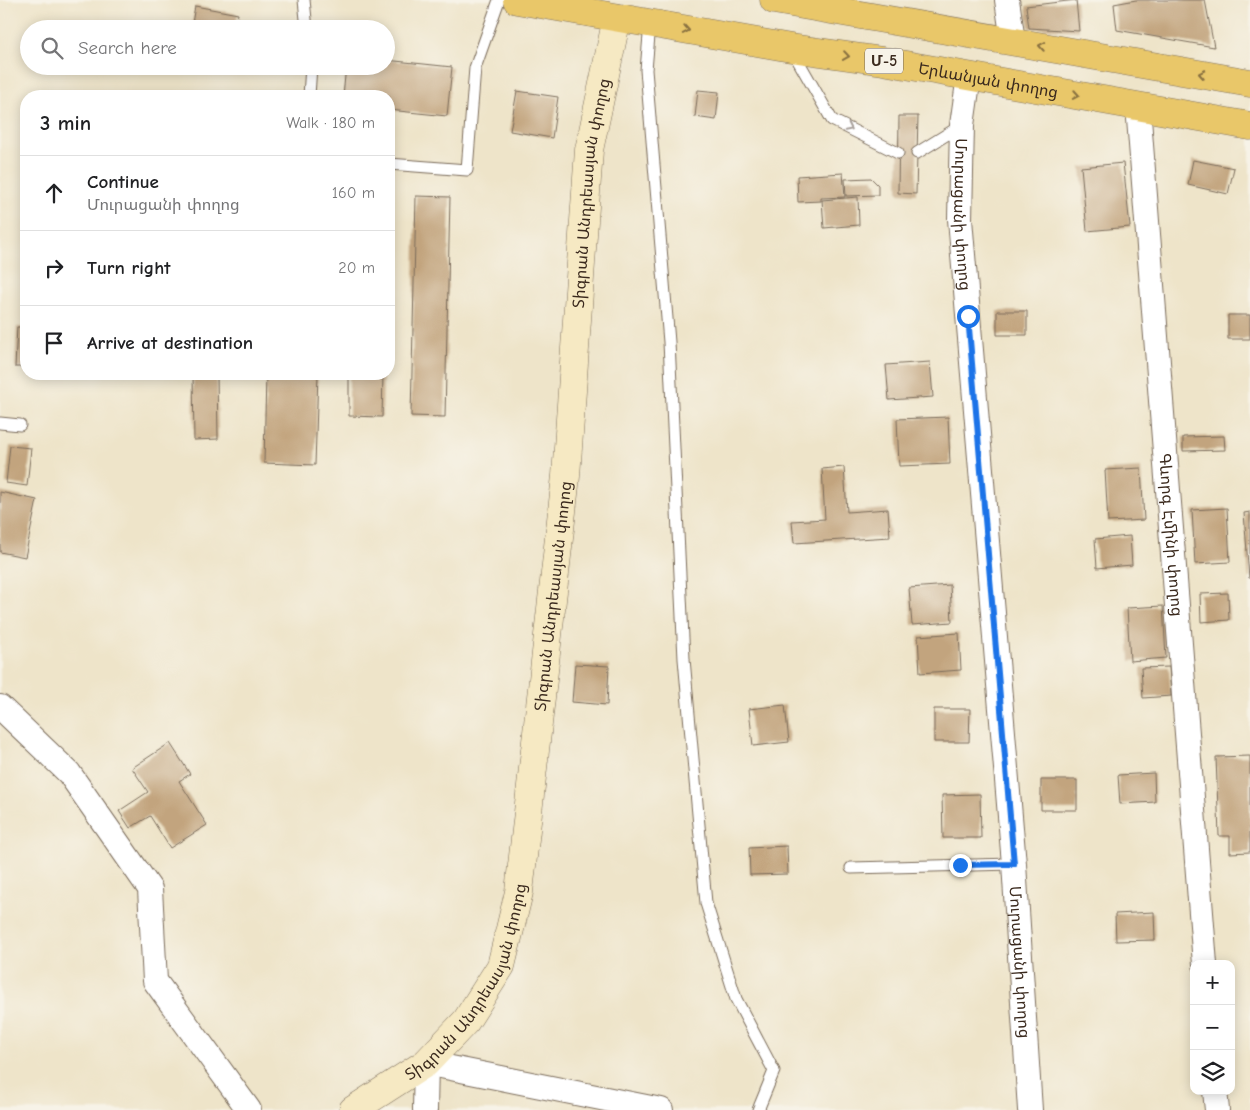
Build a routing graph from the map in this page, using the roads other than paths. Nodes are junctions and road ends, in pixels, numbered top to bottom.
1 (304, 0) edge
2 (499, 0) edge
3 (517, 0) edge
4 (774, 0) edge
5 (1007, 0) edge
6 (617, 18) junction
7 (306, 20) edge
8 (650, 24) junction
9 (1013, 41) junction
10 (791, 48) junction
11 (310, 75) edge
12 (969, 76) junction
13 (1250, 83) edge
14 (309, 90) edge
15 (1138, 106) junction
16 (962, 125) junction
17 (1250, 126) edge
18 (898, 153) dead end
19 (917, 153) dead end
20 (395, 164) edge
21 (0, 423) edge
22 (20, 425) dead end
23 (0, 707) edge
24 (1014, 864) junction
25 (851, 868) dead end
26 (1205, 960) edge
27 (426, 1063) junction
28 (1215, 1095) edge
29 (248, 1110) edge
30 (353, 1110) edge
31 (425, 1110) edge
32 (661, 1110) edge
33 (758, 1110) edge
34 (1030, 1110) edge
35 (1217, 1110) edge

1 - 7 lane
2 - 20 lane
3 - 6 highway, Երևանյան փողոց / Մ-5
4 - 9 highway
5 - 9 street
6 - 8 highway, Երևանյան փողոց / Մ-5
6 - 27 main road, Տիգրան Անդրեասյան փողոց
8 -> 10 highway, Երևանյան փողոց / Մ-5
8 - 33 lane
13 -> 9 highway
10 -> 12 highway, Երևանյան փողոց / Մ-5
10 -> 18 lane
11 - 14 lane
12 -> 15 highway, Երևանյան փողոց / Մ-5
12 - 16 street, Մուրացանի փողոց
15 - 17 highway, Երևանյան փողոց / Մ-5
15 - 26 street, Գևորգ Էմինի փողոց
16 - 19 lane
16 - 24 street, Մուրացանի փողոց
21 - 22 lane
23 - 29 street
24 - 25 lane
24 - 34 street, Մուրացանի փողոց
27 - 30 main road, Տիգրան Անդրեասյան փողոց
27 - 31 street
27 - 32 street
28 - 35 street

